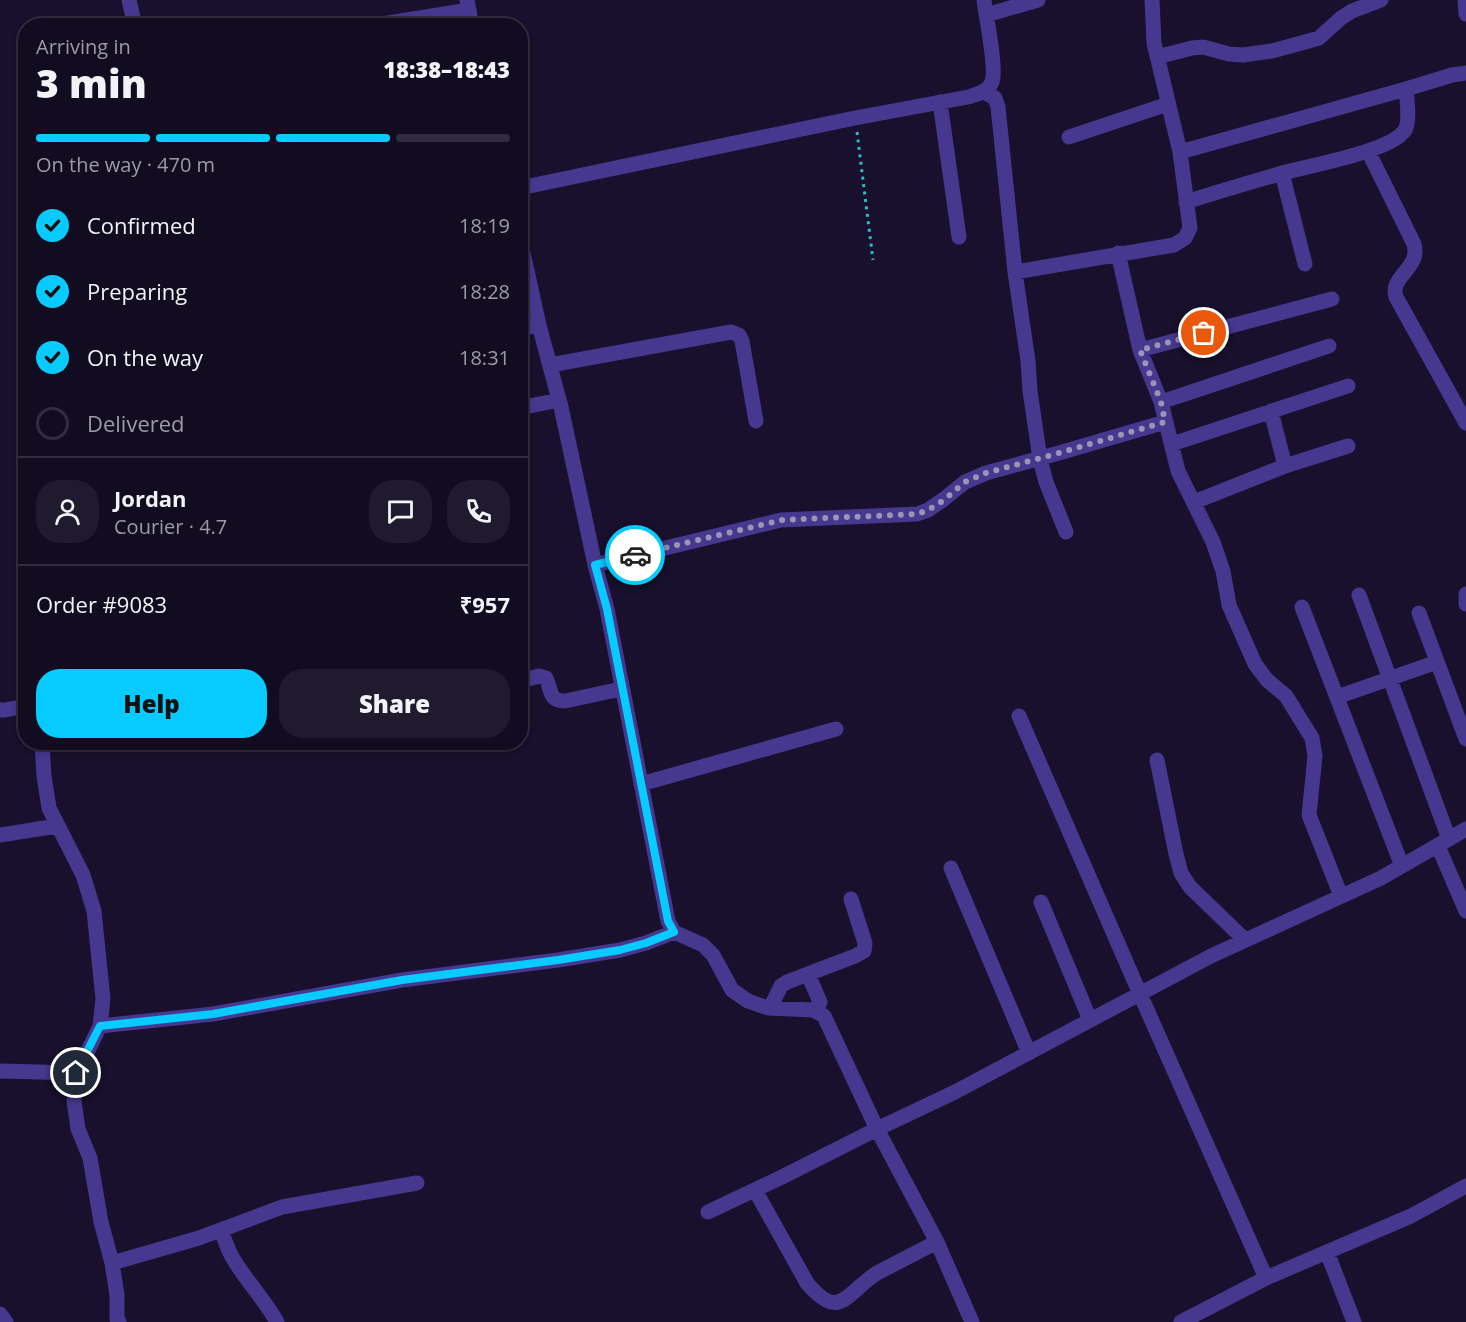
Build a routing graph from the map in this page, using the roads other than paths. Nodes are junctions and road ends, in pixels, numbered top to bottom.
1 (129, 0) edge
2 (1038, 0) edge
3 (1152, 0) edge
4 (1381, 0) edge
5 (1465, 0) edge
6 (985, 7) edge
7 (469, 12) edge
8 (1466, 14) edge
9 (133, 18) edge
10 (426, 18) edge
11 (1158, 57) junction
12 (1466, 73) edge
13 (1406, 89) junction
14 (984, 92) junction
15 (940, 102) junction
16 (1168, 104) junction
17 (1069, 137) dead end
18 (1368, 151) junction
19 (1180, 152) junction
20 (1282, 173) junction
21 (528, 186) edge
22 (1186, 201) junction
23 (959, 237) dead end
24 (1119, 253) junction
25 (1305, 264) dead end
26 (1015, 272) junction
27 (528, 275) edge
28 (1332, 299) dead end
29 (539, 325) junction
30 (528, 327) edge
31 (1329, 346) dead end
32 (1140, 350) junction
33 (550, 365) junction
34 (1348, 386) dead end
35 (559, 400) junction
36 (1161, 402) junction
37 (528, 406) edge
38 (1271, 411) junction
39 (756, 421) dead end
40 (1165, 422) junction
41 (1466, 423) edge
42 (1172, 444) junction
43 (1348, 446) dead end
44 (1040, 459) junction
45 (1285, 466) junction
46 (1194, 502) junction
47 (1066, 532) dead end
48 (595, 565) junction
49 (1466, 594) edge
50 (1359, 595) dead end
51 (1466, 604) edge
52 (1302, 607) dead end
53 (1419, 613) dead end
54 (1437, 662) junction
55 (528, 679) edge
56 (1390, 680) junction
57 (621, 689) junction
58 (1337, 697) junction
59 (18, 708) edge
60 (0, 710) edge
61 (1019, 716) dead end
62 (836, 729) dead end
63 (1466, 739) edge
64 (42, 750) edge
65 (1157, 760) dead end
66 (641, 784) junction
67 (57, 826) junction
68 (1466, 830) edge
69 (0, 835) edge
70 (1443, 843) junction
71 (1402, 866) junction
72 (951, 868) dead end
73 (1341, 896) junction
74 (852, 899) dead end
75 (1041, 902) dead end
76 (1466, 911) edge
77 (674, 932) junction
78 (1245, 940) junction
79 (808, 974) junction
80 (1140, 994) junction
81 (770, 1008) junction
82 (813, 1010) junction
83 (1090, 1020) junction
84 (100, 1026) junction
85 (1029, 1053) junction
86 (0, 1071) edge
87 (76, 1073) junction
88 (877, 1129) junction
89 (417, 1183) dead end
90 (1466, 1186) edge
91 (755, 1190) junction
92 (708, 1212) dead end
93 (221, 1230) junction
94 (937, 1242) junction
95 (1327, 1252) junction
96 (112, 1263) junction
97 (1266, 1278) junction
98 (0, 1314) edge
99 (114, 1321) edge
100 (6, 1322) edge
101 (277, 1322) edge
102 (972, 1322) edge
103 (1181, 1322) edge
104 (1354, 1322) edge

1 - 9 street
2 - 6 street
3 - 11 street
4 - 11 street
5 - 8 street
6 - 14 street
7 - 10 street
11 - 16 street
12 - 13 street
13 - 18 street
13 - 19 street
14 - 15 street
14 - 26 street
15 - 21 street
15 - 23 street
16 - 17 street
16 - 19 street
18 - 20 street
18 - 41 street
19 - 22 street
20 - 22 street
20 - 25 street
22 - 24 street
24 - 26 street
24 - 32 street
26 - 44 street
27 - 29 street
28 - 32 street
29 - 30 street
29 - 33 street
31 - 36 street
32 - 36 street
33 - 35 street
33 - 39 street
34 - 38 street
35 - 37 street
35 - 48 street
36 - 40 street
38 - 42 street
38 - 45 street
40 - 42 street
40 - 44 street
42 - 46 street
43 - 45 street
44 - 47 street
44 - 48 street
45 - 46 street
46 - 73 street
48 - 57 street
49 - 51 street
50 - 56 street
52 - 58 street
53 - 54 street
54 - 56 street
54 - 63 street
55 - 57 street
56 - 58 street
56 - 70 street
57 - 66 street
58 - 71 street
59 - 60 street
61 - 80 street
62 - 66 street
64 - 67 street
65 - 78 street
66 - 77 street
67 - 69 street
67 - 84 street
68 - 70 street
70 - 71 street
70 - 76 street
71 - 73 street
72 - 85 street
73 - 78 street
74 - 79 street
75 - 83 street
77 - 81 street
77 - 84 street
78 - 80 street
79 - 81 street
79 - 82 street
80 - 83 street
80 - 97 street
81 - 82 street
82 - 88 street
83 - 85 street
84 - 87 street
85 - 88 street
86 - 87 street
87 - 96 street
88 - 91 street
88 - 94 street
89 - 93 street
90 - 95 street
91 - 92 street
91 - 94 street
93 - 96 street
93 - 101 street
94 - 102 street
95 - 97 street
95 - 104 street
96 - 99 street
97 - 103 street
98 - 100 street

